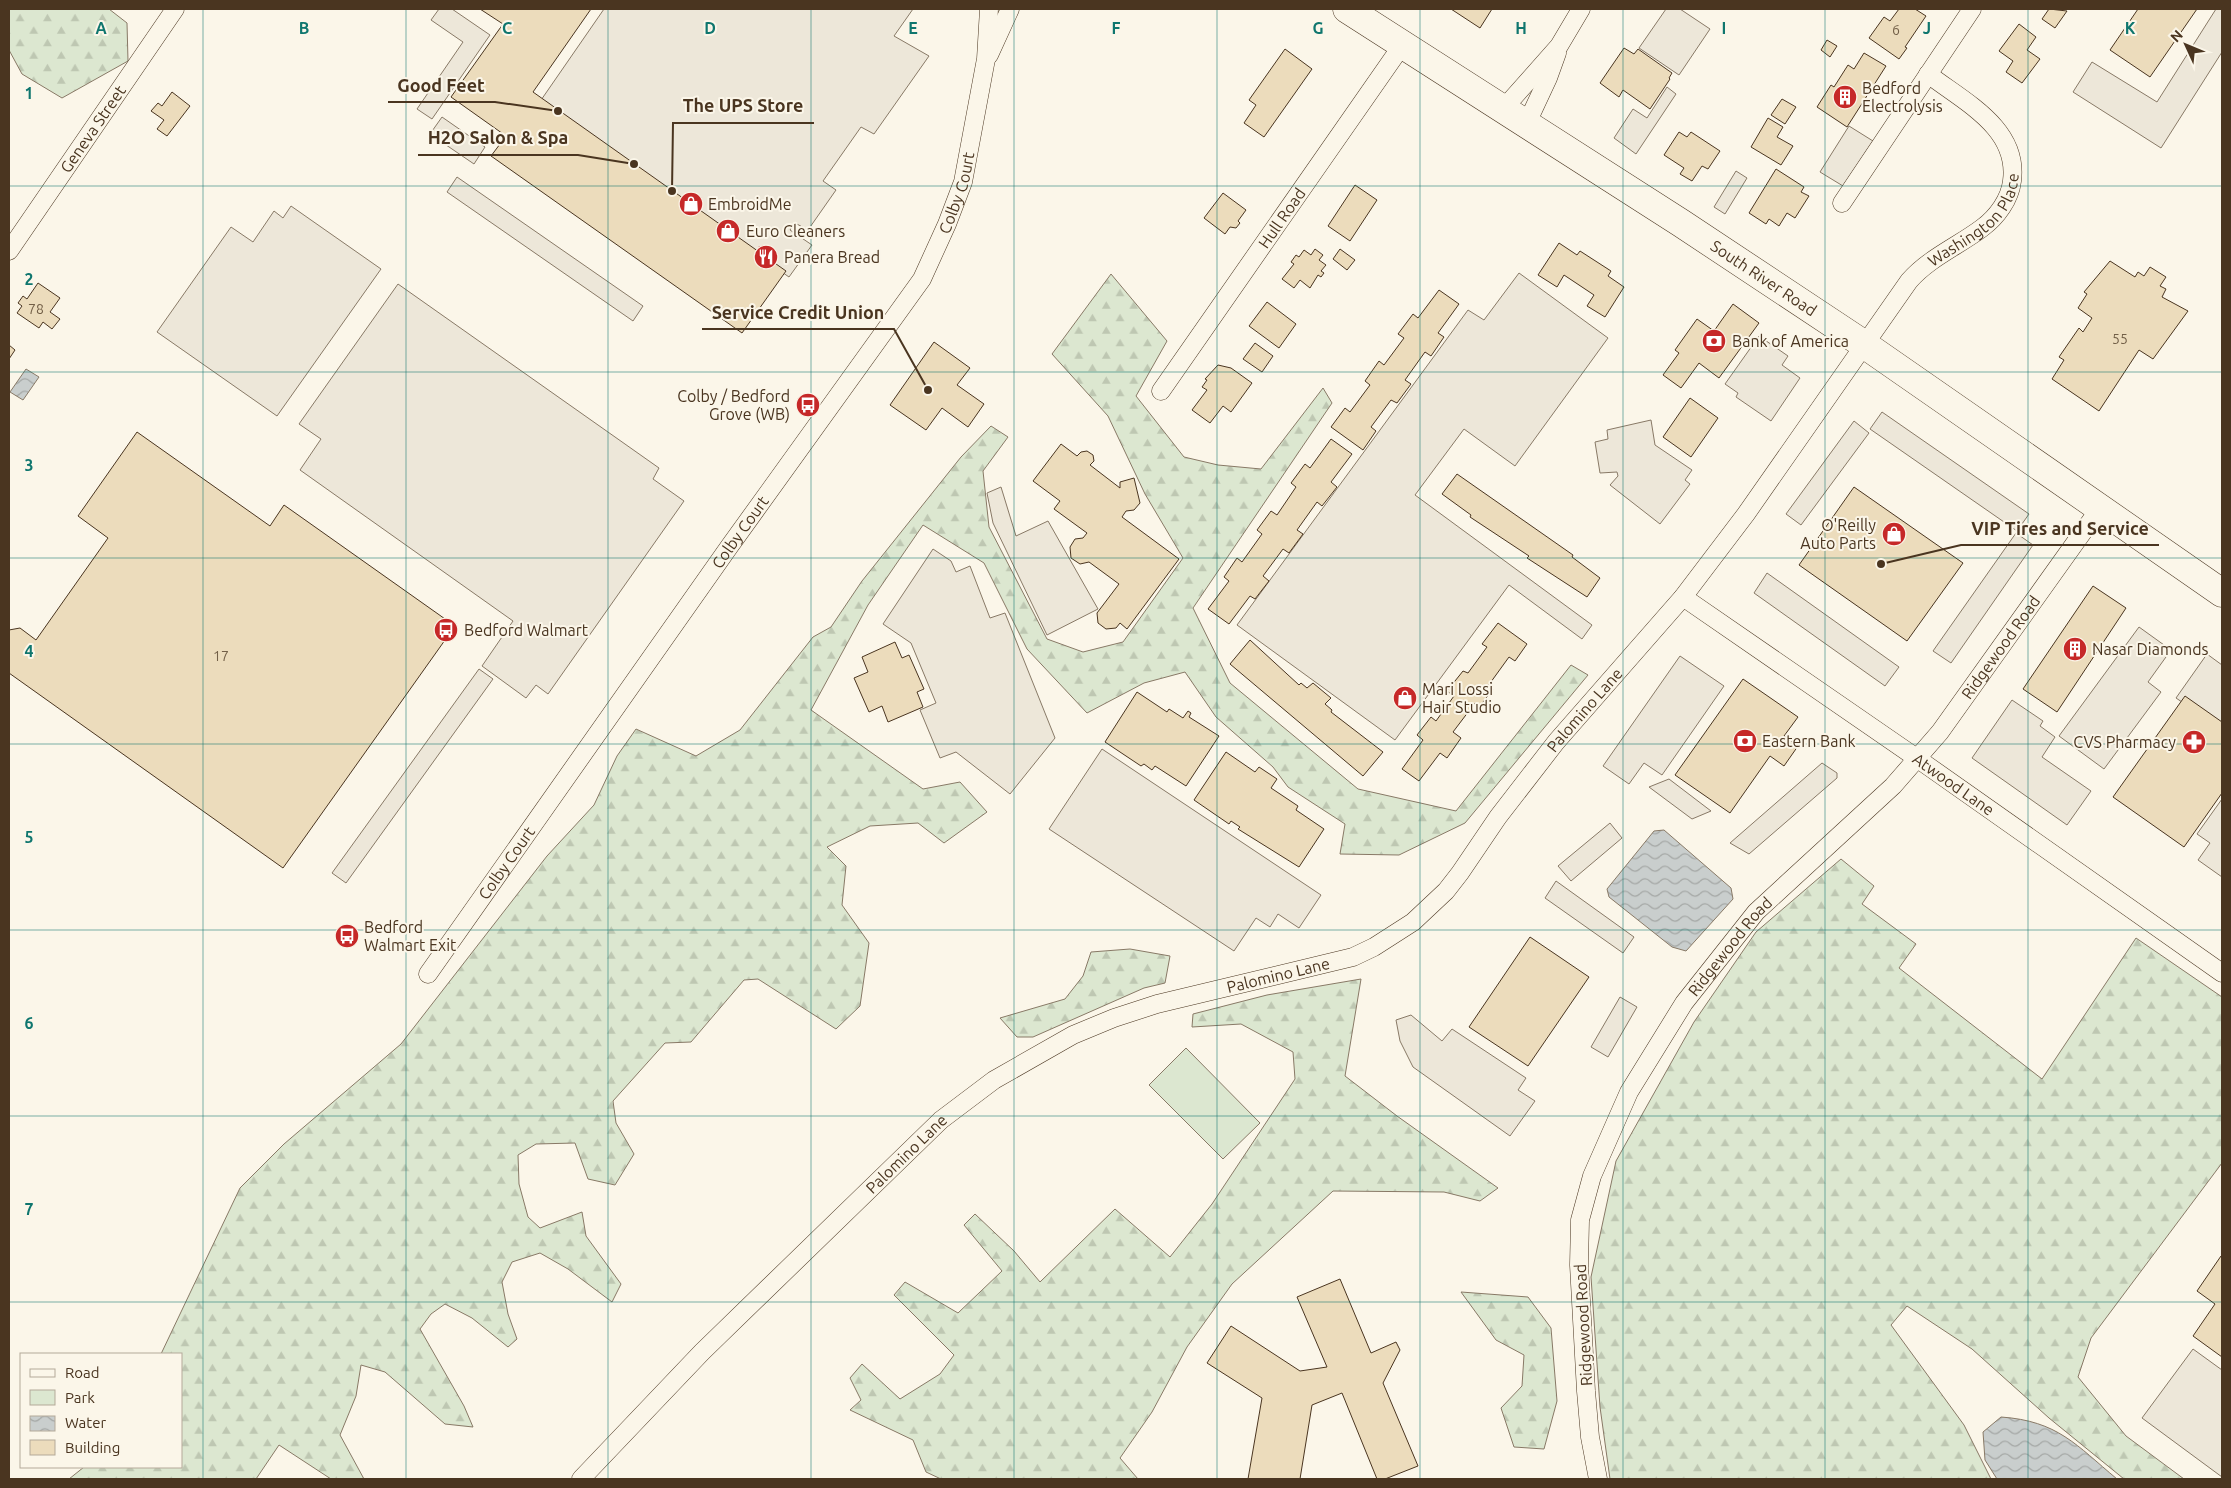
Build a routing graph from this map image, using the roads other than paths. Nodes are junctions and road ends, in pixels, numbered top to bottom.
1 (175, 9) edge
2 (989, 9) edge
3 (1010, 9) edge
4 (1347, 9) edge
5 (1581, 9) edge
6 (1972, 9) edge
7 (1403, 44) junction
8 (1559, 46) junction
9 (986, 60) junction
10 (1928, 74) junction
11 (1504, 108) junction
12 (1527, 124) junction
13 (1842, 202) dead end
14 (15, 229) edge
15 (9, 251) edge
16 (1865, 346) junction
17 (1161, 391) dead end
18 (2100, 508) junction
19 (2222, 593) edge
20 (1683, 597) junction
21 (1918, 758) junction
22 (2222, 973) edge
23 (428, 974) dead end
24 (581, 1479) edge
25 (1598, 1479) edge

1 - 14 street, Geneva Street
2 - 9 street, Colby Court
3 - 9 street, Colby Court
4 - 7 main road, South River Road
5 - 8 street
6 - 10 street
7 - 11 main road, South River Road
7 - 17 street, Hull Road
8 - 11 street
8 - 12 street
9 - 23 street, Colby Court
10 - 13 street
10 - 16 street, Washington Place
11 - 12 main road, South River Road
12 - 16 main road, South River Road
14 - 15 street, Geneva Street
16 - 18 main road, South River Road
16 - 20 street, Palomino Lane
18 - 19 main road, South River Road
18 - 21 street, Ridgewood Road
20 - 21 street, Atwood Lane
20 - 24 street, Palomino Lane
21 - 22 street, Atwood Lane
21 - 25 street, Ridgewood Road

